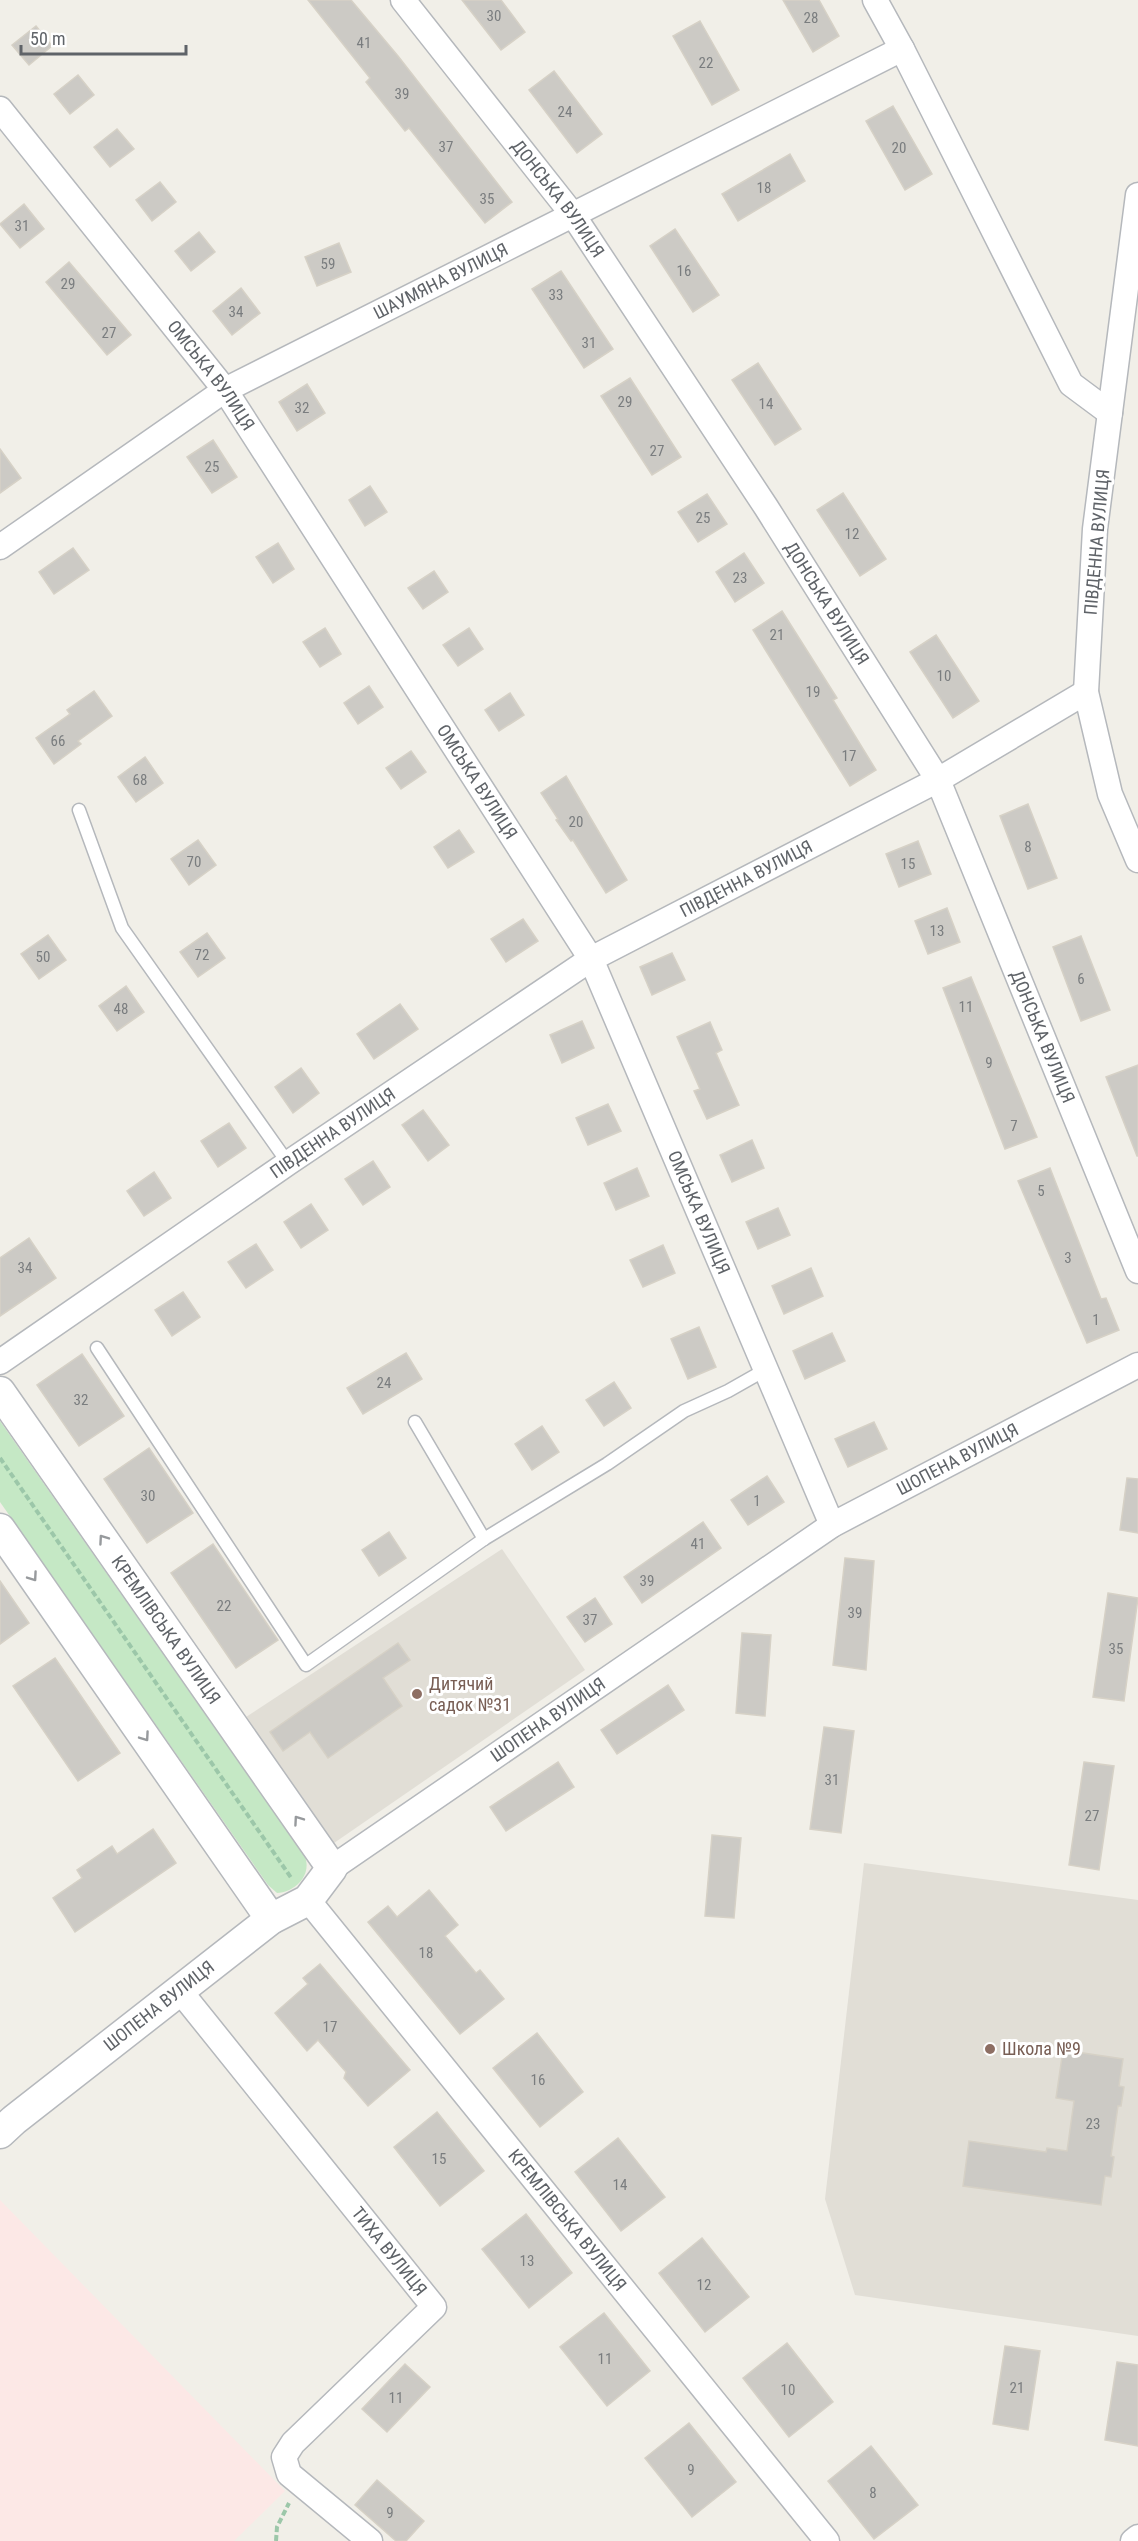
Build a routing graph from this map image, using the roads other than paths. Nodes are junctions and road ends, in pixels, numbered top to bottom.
1 (404, 0) edge
2 (875, 0) edge
3 (902, 49) junction
4 (0, 109) edge
5 (1138, 195) edge
6 (573, 215) junction
7 (225, 390) junction
8 (1110, 413) junction
9 (0, 547) edge
10 (1086, 692) junction
11 (938, 780) junction
12 (78, 810) dead end
13 (1138, 860) edge
14 (591, 959) junction
15 (288, 1162) junction
16 (1138, 1271) edge
17 (97, 1348) dead end
18 (0, 1362) edge
19 (1138, 1365) edge
20 (765, 1370) junction
21 (0, 1392) edge
22 (415, 1422) dead end
23 (832, 1525) junction
24 (0, 1529) edge
25 (484, 1539) junction
26 (332, 1868) junction
27 (308, 1900) junction
28 (271, 1919) junction
29 (180, 1990) junction
30 (0, 2133) edge
31 (1138, 2537) edge
32 (370, 2541) edge
33 (827, 2541) edge
34 (1133, 2541) edge

1 - 6 street, ДОНСЬКА ВУЛИЦЯ
2 - 3 street
3 - 6 street, ШАУМЯНА ВУЛИЦЯ
3 - 8 street
4 - 7 street, ОМСЬКА ВУЛИЦЯ
5 - 8 street, ПІВДЕННА ВУЛИЦЯ
6 - 7 street, ШАУМЯНА ВУЛИЦЯ
6 - 11 street, ДОНСЬКА ВУЛИЦЯ
7 - 9 street, ШАУМЯНА ВУЛИЦЯ
7 - 14 street, ОМСЬКА ВУЛИЦЯ
8 - 10 street, ПІВДЕННА ВУЛИЦЯ
10 - 11 street, ПІВДЕННА ВУЛИЦЯ
10 - 13 street
11 - 14 street, ПІВДЕННА ВУЛИЦЯ
11 - 16 street, ДОНСЬКА ВУЛИЦЯ
12 - 15 lane
14 - 15 street, ПІВДЕННА ВУЛИЦЯ
14 - 20 street, ОМСЬКА ВУЛИЦЯ
15 - 18 street, ПІВДЕННА ВУЛИЦЯ
17 - 25 lane
19 - 23 street, ШОПЕНА ВУЛИЦЯ
20 - 23 street, ОМСЬКА ВУЛИЦЯ
20 - 25 lane
26 -> 21 street, КРЕМЛІВСЬКА ВУЛИЦЯ
22 - 25 lane
23 - 26 street, ШОПЕНА ВУЛИЦЯ
24 -> 28 street
26 - 27 street, ШОПЕНА ВУЛИЦЯ
27 - 28 street, ШОПЕНА ВУЛИЦЯ
27 - 33 street, КРЕМЛІВСЬКА ВУЛИЦЯ
28 - 29 street, ШОПЕНА ВУЛИЦЯ
29 - 30 street, ШОПЕНА ВУЛИЦЯ
29 - 32 street, ТИХА ВУЛИЦЯ
31 - 34 street

